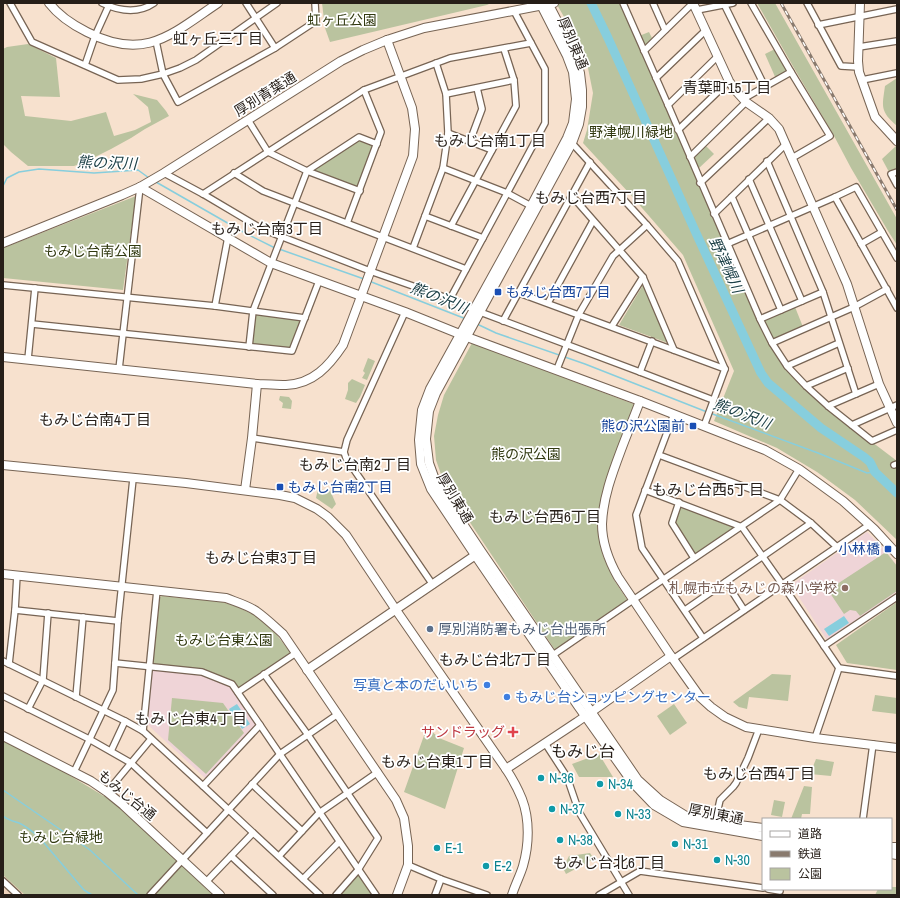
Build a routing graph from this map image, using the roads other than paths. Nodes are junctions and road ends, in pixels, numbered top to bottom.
1 (10, 3) edge
2 (49, 3) edge
3 (102, 3) edge
4 (154, 3) edge
5 (218, 3) edge
6 (246, 3) edge
7 (277, 3) edge
8 (315, 3) edge
9 (623, 3) edge
10 (653, 3) edge
11 (733, 3) edge
12 (751, 3) edge
13 (807, 3) edge
14 (860, 3) edge
15 (547, 4) edge
16 (724, 4) junction
17 (109, 5) edge
18 (694, 5) edge
19 (897, 9) edge
20 (514, 10) junction
21 (860, 16) junction
22 (256, 17) junction
23 (818, 25) junction
24 (665, 30) junction
25 (706, 30) junction
26 (95, 36) junction
27 (387, 40) junction
28 (156, 41) junction
29 (897, 41) edge
30 (531, 43) junction
31 (859, 47) junction
32 (275, 48) junction
33 (504, 49) junction
34 (644, 51) junction
35 (718, 56) junction
36 (436, 63) junction
37 (85, 65) junction
38 (858, 67) junction
39 (791, 72) junction
40 (897, 73) edge
41 (163, 74) junction
42 (400, 76) junction
43 (656, 78) junction
44 (514, 80) junction
45 (862, 80) junction
46 (729, 81) junction
47 (765, 87) junction
48 (477, 88) junction
49 (364, 90) junction
50 (446, 94) junction
51 (745, 101) junction
52 (668, 105) junction
53 (769, 118) junction
54 (248, 120) junction
55 (678, 130) junction
56 (448, 133) junction
57 (570, 140) junction
58 (470, 141) junction
59 (897, 141) edge
60 (377, 144) junction
61 (786, 144) junction
62 (492, 150) junction
63 (268, 152) junction
64 (690, 157) junction
65 (792, 158) junction
66 (767, 161) junction
67 (590, 162) junction
68 (443, 168) junction
69 (307, 171) junction
70 (897, 172) edge
71 (234, 173) junction
72 (161, 175) junction
73 (749, 179) junction
74 (475, 180) junction
75 (700, 183) junction
76 (897, 185) edge
77 (142, 186) junction
78 (360, 191) junction
79 (507, 193) junction
80 (203, 194) junction
81 (572, 196) junction
82 (732, 197) junction
83 (835, 197) junction
84 (294, 203) junction
85 (534, 207) junction
86 (813, 207) junction
87 (714, 214) junction
88 (425, 216) junction
89 (791, 216) junction
90 (593, 221) junction
91 (347, 223) junction
92 (647, 225) junction
93 (769, 225) junction
94 (451, 226) junction
95 (882, 232) junction
96 (748, 235) junction
97 (281, 236) junction
98 (228, 237) junction
99 (383, 237) junction
100 (483, 238) junction
101 (3, 243) edge
102 (727, 244) junction
103 (862, 244) junction
104 (414, 248) junction
105 (619, 250) junction
106 (897, 258) edge
107 (272, 260) junction
108 (466, 268) junction
109 (369, 274) junction
110 (643, 277) junction
111 (319, 281) junction
112 (3, 285) edge
113 (34, 288) junction
114 (887, 289) junction
115 (362, 292) junction
116 (823, 292) junction
117 (519, 293) junction
118 (127, 298) junction
119 (450, 299) junction
120 (802, 301) junction
121 (548, 303) junction
122 (215, 306) junction
123 (854, 307) junction
124 (897, 308) edge
125 (780, 310) junction
126 (253, 311) junction
127 (405, 312) junction
128 (475, 314) junction
129 (579, 314) junction
130 (306, 318) junction
131 (831, 318) junction
132 (760, 319) junction
133 (503, 321) junction
134 (32, 324) junction
135 (612, 326) junction
136 (466, 332) junction
137 (123, 334) junction
138 (652, 341) junction
139 (772, 343) junction
140 (839, 343) junction
141 (566, 344) junction
142 (249, 346) junction
143 (674, 350) junction
144 (3, 356) edge
145 (28, 360) junction
146 (787, 366) junction
147 (558, 367) junction
148 (848, 368) junction
149 (119, 369) junction
150 (725, 369) junction
151 (640, 372) junction
152 (257, 384) junction
153 (879, 384) junction
154 (806, 386) junction
155 (856, 394) junction
156 (640, 401) junction
157 (712, 403) junction
158 (828, 406) junction
159 (894, 407) edge
160 (674, 414) junction
161 (705, 422) junction
162 (897, 423) edge
163 (852, 425) junction
164 (897, 430) edge
165 (252, 438) junction
166 (344, 452) junction
167 (659, 455) junction
168 (3, 465) edge
169 (798, 470) junction
170 (133, 479) junction
171 (245, 490) junction
172 (646, 490) junction
173 (780, 500) junction
174 (679, 502) junction
175 (811, 523) junction
176 (869, 525) junction
177 (742, 527) junction
178 (837, 547) junction
179 (478, 553) junction
180 (897, 554) edge
181 (762, 556) junction
182 (694, 558) junction
183 (3, 574) edge
184 (17, 575) junction
185 (663, 579) junction
186 (726, 582) junction
187 (782, 584) junction
188 (433, 585) junction
189 (122, 586) junction
190 (157, 590) junction
191 (897, 597) edge
192 (633, 600) junction
193 (15, 610) junction
194 (396, 610) junction
195 (685, 610) junction
196 (744, 610) junction
197 (48, 613) junction
198 (83, 617) junction
199 (118, 621) junction
200 (703, 638) junction
201 (824, 646) junction
202 (296, 653) junction
203 (550, 657) junction
204 (672, 658) junction
205 (3, 661) edge
206 (115, 663) junction
207 (9, 664) junction
208 (150, 666) junction
209 (838, 668) junction
210 (307, 670) junction
211 (264, 674) junction
212 (897, 676) edge
213 (43, 680) junction
214 (238, 692) junction
215 (3, 696) edge
216 (76, 697) junction
217 (28, 708) junction
218 (103, 711) junction
219 (338, 714) junction
220 (588, 714) junction
221 (125, 721) junction
222 (260, 725) junction
223 (759, 729) junction
224 (143, 731) junction
225 (308, 735) junction
226 (3, 736) edge
227 (815, 738) junction
228 (89, 739) junction
229 (152, 739) junction
230 (545, 743) junction
231 (873, 744) junction
232 (897, 748) edge
233 (111, 751) junction
234 (280, 754) junction
235 (131, 763) junction
236 (506, 769) junction
237 (74, 772) junction
238 (378, 772) junction
239 (252, 784) junction
240 (203, 786) junction
241 (107, 792) junction
242 (347, 793) junction
243 (228, 810) junction
244 (319, 813) junction
245 (863, 818) edge
246 (715, 822) junction
247 (762, 828) edge
248 (302, 831) junction
249 (207, 833) junction
250 (253, 833) junction
251 (762, 836) edge
252 (339, 842) junction
253 (231, 856) junction
254 (279, 856) junction
255 (182, 860) junction
256 (408, 865) junction
257 (358, 870) junction
258 (303, 879) junction
259 (441, 879) junction
260 (3, 881) edge
261 (206, 882) junction
262 (621, 882) junction
263 (762, 888) edge
264 (472, 892) edge
265 (18, 895) edge
266 (150, 895) edge
267 (220, 895) edge
268 (273, 895) edge
269 (320, 895) edge
270 (336, 895) edge
271 (376, 895) edge
272 (397, 895) edge
273 (435, 895) edge
274 (487, 895) edge
275 (512, 895) edge
276 (599, 895) edge
277 (629, 895) edge

1 - 37 street
2 - 26 street
3 - 17 street
4 - 17 street
5 - 28 street
6 - 22 street
7 - 22 street
8 - 32 street
9 - 34 street
10 - 24 street
11 - 16 street
12 - 39 street
13 - 23 street
14 - 21 street
15 - 20 street, 厚別青葉通
15 - 57 street, 厚別東通
16 - 18 street
16 - 47 street
17 - 26 street
18 - 24 street
18 - 25 street
19 - 21 street
20 - 27 street, 厚別青葉通
20 - 30 street
21 - 23 street
21 - 31 street
22 - 32 street
22 - 41 street
23 - 38 street
24 - 34 street
25 - 35 street
25 - 43 street
26 - 28 street
26 - 37 street
27 - 42 street
27 - 54 street, 厚別青葉通
28 - 41 street
29 - 31 street
30 - 33 street
30 - 79 street
31 - 38 street
32 - 41 street
33 - 36 street
33 - 44 street
34 - 43 street
35 - 46 street
35 - 52 street
36 - 42 street
36 - 50 street
37 - 41 street
38 - 45 street
39 - 47 street
39 - 65 street
40 - 45 street
42 - 49 street
42 - 99 street
43 - 52 street
44 - 48 street
44 - 62 street
45 - 59 street
46 - 51 street
46 - 55 street
47 - 51 street
48 - 50 street
48 - 58 street
49 - 60 street
49 - 63 street
50 - 56 street
51 - 53 street
51 - 64 street
52 - 55 street
53 - 61 street
53 - 75 street
54 - 63 street
54 - 72 street, 厚別青葉通
55 - 64 street
56 - 58 street
56 - 68 street
57 - 67 street
57 - 85 street, 厚別東通
58 - 62 street
60 - 69 street
60 - 78 street
61 - 65 street
61 - 66 street
62 - 74 street
63 - 69 street
63 - 71 street
64 - 75 street
65 - 86 street
66 - 73 street
66 - 89 street
67 - 81 street
67 - 92 street
68 - 74 street
68 - 88 street
69 - 78 street
69 - 84 street
70 - 76 street
71 - 80 street
71 - 84 street
72 - 77 street, 厚別青葉通
72 - 80 street
73 - 82 street
73 - 93 street
74 - 79 street
74 - 94 street
75 - 87 street
77 - 98 street
77 - 101 street, 厚別青葉通
77 - 118 street
78 - 91 street
79 - 85 street
79 - 100 street
80 - 97 street
81 - 90 street
81 - 117 street
82 - 87 street
82 - 96 street
83 - 86 street
83 - 95 street
83 - 103 street
84 - 91 street
84 - 97 street
85 - 128 street, 厚別東通
86 - 89 street
86 - 123 street
87 - 102 street
88 - 94 street
88 - 104 street
89 - 93 street
89 - 116 street
90 - 105 street
90 - 121 street
91 - 99 street
92 - 105 street
92 - 150 street
93 - 96 street
93 - 120 street
94 - 100 street
95 - 103 street
95 - 106 street
96 - 102 street
96 - 125 street
97 - 107 street
97 - 109 street
98 - 107 street
98 - 122 street
99 - 104 street
99 - 109 street
100 - 108 street
102 - 132 street
103 - 114 street
104 - 108 street
105 - 110 street
105 - 129 street
107 - 111 street
107 - 126 street
108 - 119 street
109 - 115 street
109 - 119 street
110 - 135 street
110 - 143 street
111 - 115 street
111 - 130 street
112 - 113 street
113 - 118 street
113 - 134 street
114 - 123 street
114 - 124 street
115 - 127 street
115 - 152 street
116 - 120 street
116 - 131 street
117 - 121 street
117 - 133 street
118 - 122 street
118 - 137 street
119 - 128 street
120 - 125 street
121 - 129 street
122 - 126 street
123 - 131 street
123 - 153 street
125 - 132 street
126 - 130 street
126 - 142 street
127 - 136 street
127 - 166 street
128 - 133 street
128 - 136 street, 厚別東通
129 - 135 street
129 - 141 street
130 - 142 street
131 - 139 street
131 - 140 street
132 - 139 street
133 - 141 street
134 - 137 street
134 - 145 street
135 - 138 street
136 - 147 street
136 - 179 street, 厚別東通
137 - 142 street
137 - 149 street
138 - 143 street
138 - 151 street
139 - 146 street
140 - 146 street
140 - 148 street
141 - 147 street
141 - 151 street
143 - 150 street
144 - 145 street
145 - 149 street
146 - 154 street
147 - 156 street
148 - 154 street
148 - 155 street
149 - 152 street
150 - 157 street
151 - 157 street
152 - 165 street
153 - 155 street
153 - 159 street
154 - 158 street
155 - 158 street
156 - 160 street
156 - 192 street
157 - 161 street
158 - 163 street
159 - 162 street
159 - 163 street
160 - 161 street
160 - 167 street
161 - 169 street
163 - 164 street
165 - 166 street
165 - 171 street
166 - 188 street
167 - 172 street
167 - 173 street
168 - 170 street
169 - 173 street
169 - 176 street
170 - 171 street
170 - 189 street
171 - 194 street
172 - 174 street
172 - 185 street
173 - 175 street
173 - 177 street
174 - 177 street
174 - 182 street
175 - 178 street
175 - 181 street
176 - 178 street
176 - 180 street
177 - 181 street
177 - 182 street
178 - 187 street
179 - 188 street
179 - 203 street, 厚別東通
181 - 186 street
181 - 187 street
182 - 185 street
183 - 184 street
184 - 189 street
184 - 193 street
185 - 192 street
185 - 195 street
186 - 195 street
186 - 196 street
187 - 196 street
187 - 201 street
188 - 194 street
189 - 190 street
189 - 199 street
190 - 202 street
190 - 208 street
191 - 201 street
192 - 203 street
192 - 204 street
193 - 197 street
193 - 207 street
194 - 210 street
194 - 236 street
195 - 200 street
196 - 200 street
197 - 198 street
197 - 213 street
198 - 199 street
198 - 216 street
199 - 206 street
200 - 204 street
201 - 209 street
202 - 210 street
202 - 211 street
203 - 220 street, 厚別東通
204 - 220 street
204 - 223 street
205 - 207 street
206 - 208 street
206 - 218 street
207 - 213 street
208 - 214 street
208 - 224 street
209 - 212 street
209 - 227 street
210 - 219 street
211 - 214 street
211 - 225 street
213 - 216 street
213 - 217 street
214 - 222 street
215 - 217 street
216 - 218 street
217 - 228 street
218 - 221 street
218 - 228 street
219 - 225 street
219 - 238 street
220 - 230 street
220 - 246 street, 厚別東通
220 - 251 street, 厚別東通
221 - 224 street
221 - 233 street
222 - 234 street
222 - 240 street
223 - 227 street
223 - 246 street
224 - 229 street
225 - 234 street
225 - 242 street
226 - 237 street, もみじ台通
227 - 231 street
228 - 233 street
228 - 237 street
229 - 235 street
229 - 240 street
230 - 236 street
230 - 262 street
231 - 232 street
231 - 245 street
233 - 235 street
234 - 239 street
234 - 244 street
235 - 241 street
235 - 249 street
236 - 275 street
237 - 241 street, もみじ台通
238 - 242 street
238 - 256 street
239 - 243 street
239 - 248 street
240 - 243 street
241 - 255 street, もみじ台通
242 - 244 street
242 - 257 street
243 - 249 street
243 - 250 street
244 - 248 street
244 - 252 street
246 - 247 street, 厚別東通
248 - 254 street
249 - 255 street
250 - 253 street
250 - 254 street
252 - 257 street
252 - 258 street
253 - 261 street
253 - 268 street
254 - 258 street
255 - 261 street, もみじ台通
255 - 266 street
256 - 259 street
256 - 272 street
257 - 270 street
257 - 271 street
258 - 269 street
259 - 264 street
259 - 273 street
260 - 265 street
261 - 267 street, もみじ台通
262 - 263 street
262 - 276 street
262 - 277 street
264 - 274 street

